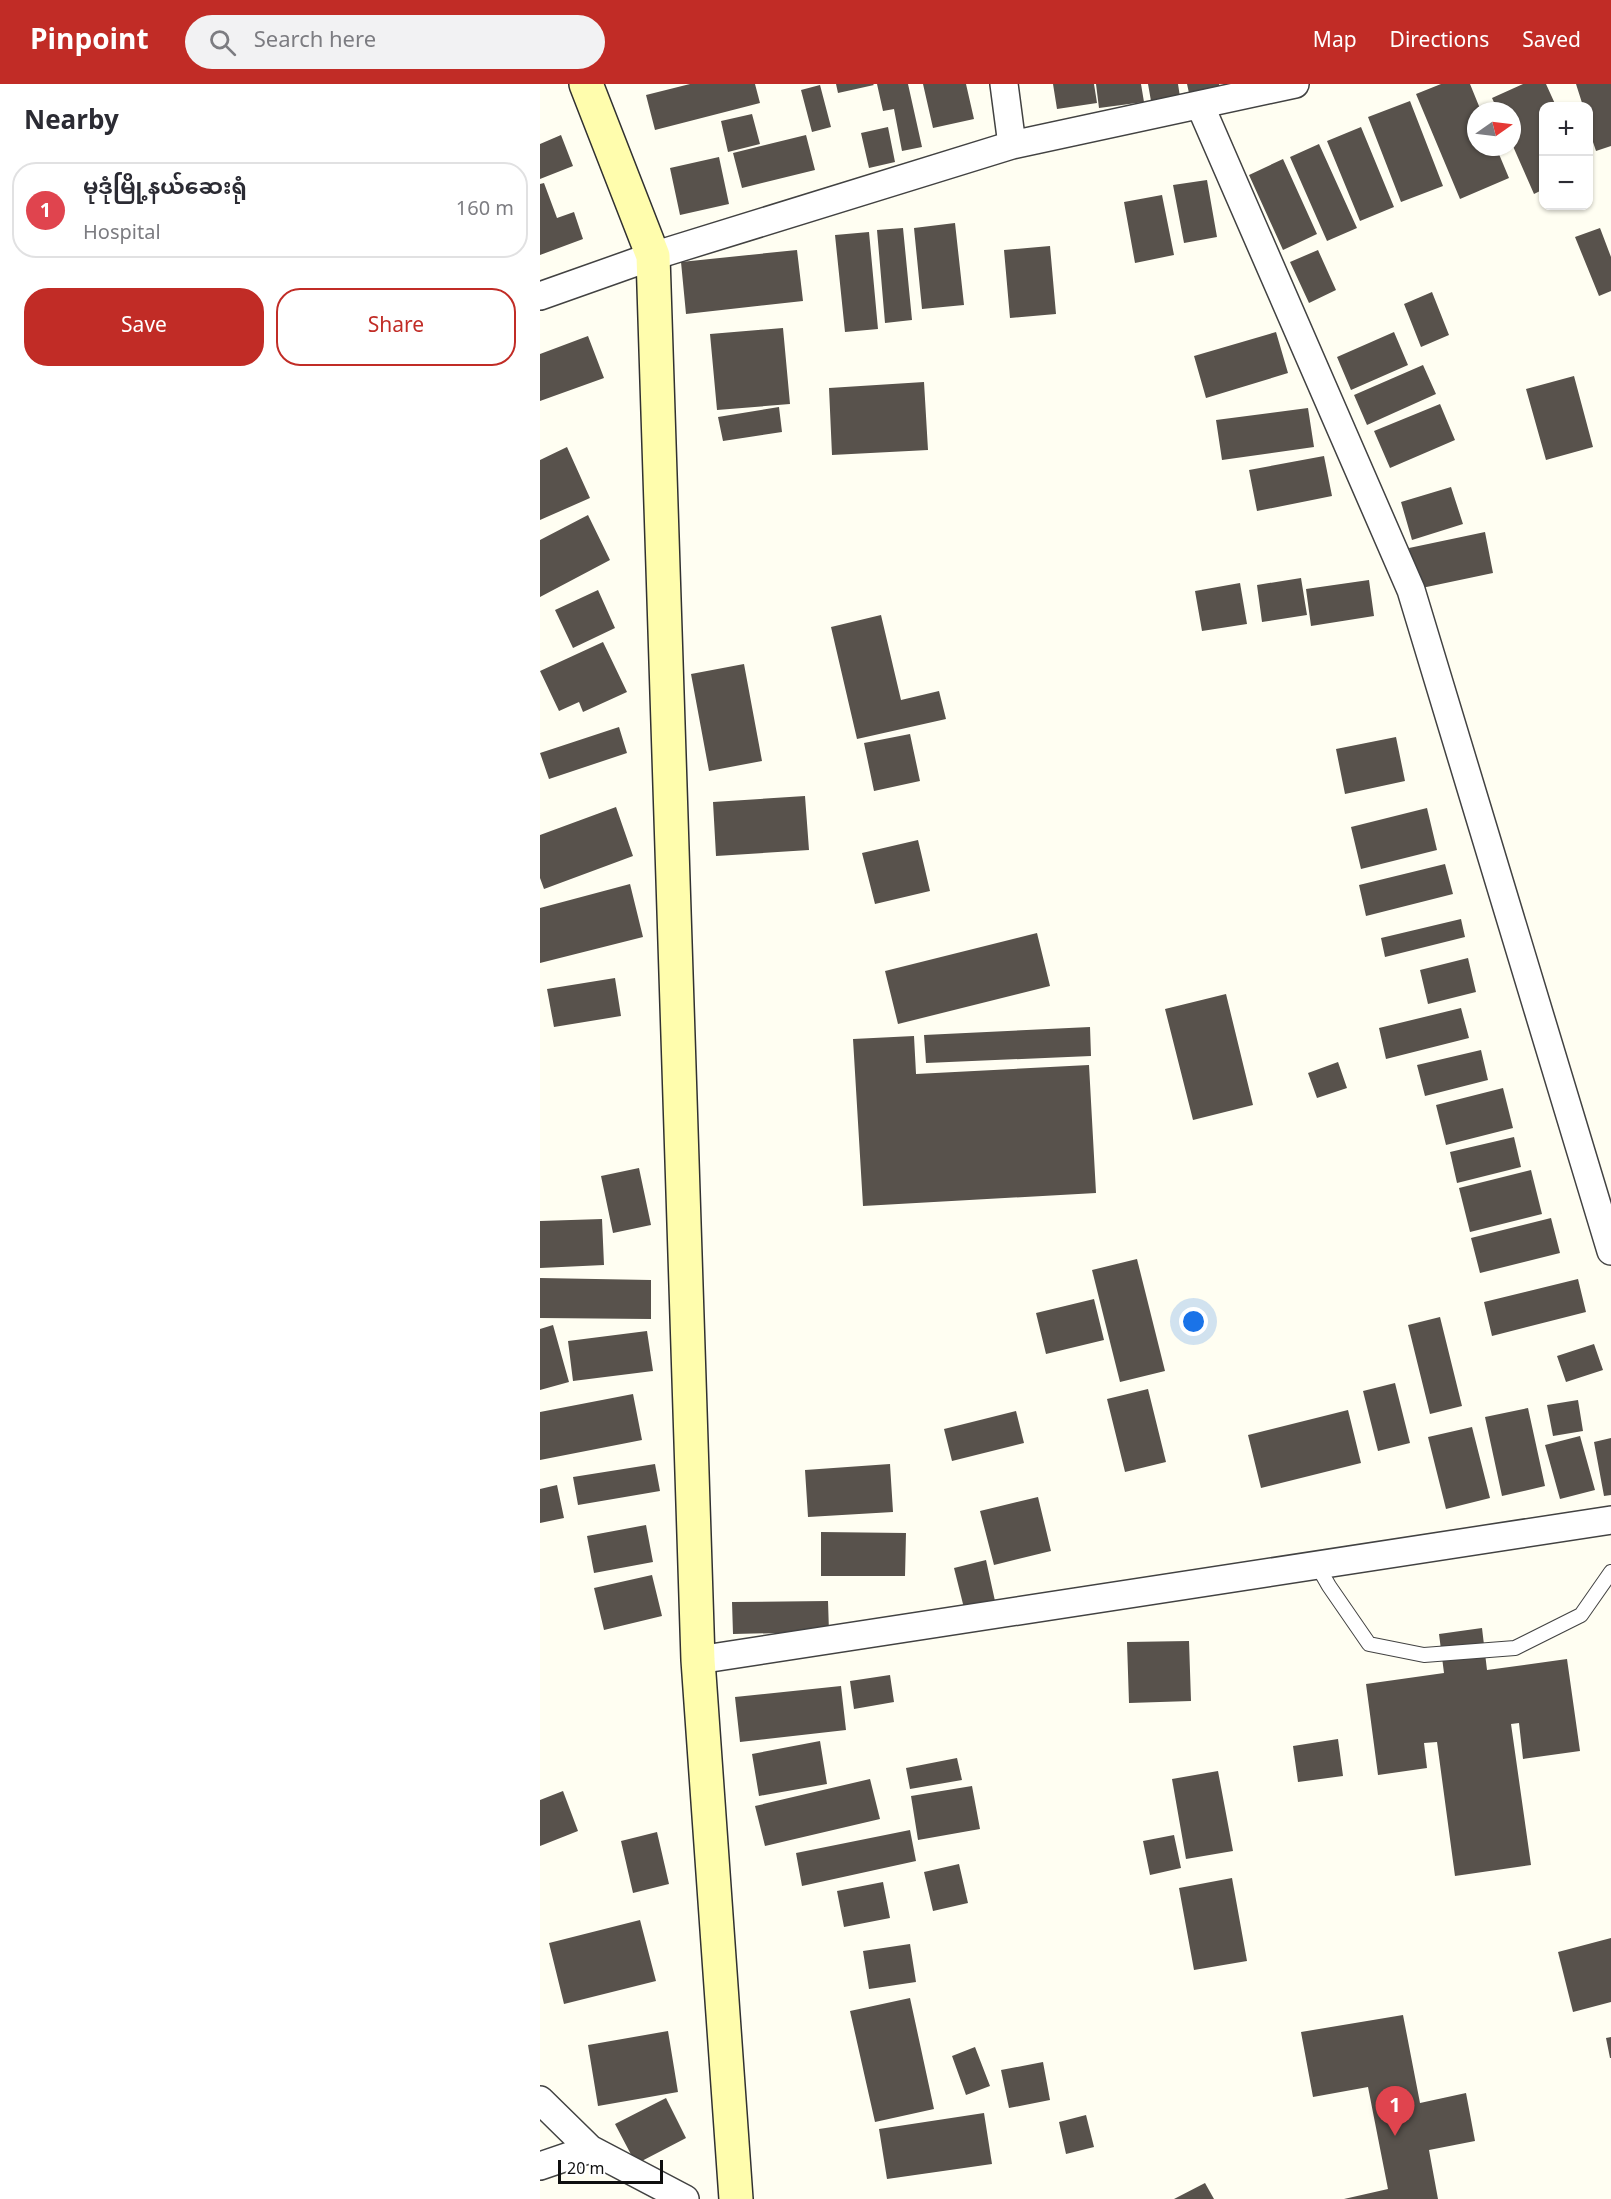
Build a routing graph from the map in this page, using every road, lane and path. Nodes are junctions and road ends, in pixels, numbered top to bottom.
1 (586, 84) edge
2 (1004, 84) edge
3 (1295, 84) edge
4 (1200, 105) junction
5 (1012, 145) junction
6 (653, 256) junction
7 (540, 296) edge
8 (1611, 1251) edge
9 (1611, 1520) edge
10 (1317, 1565) junction
11 (1611, 1572) edge
12 (698, 1660) junction
13 (540, 2100) edge
14 (590, 2149) junction
15 (540, 2166) edge
16 (685, 2199) edge
17 (736, 2199) edge

1 - 6 main road
2 - 5 street
3 - 4 street
4 - 5 street
4 - 8 street
5 - 6 street
6 - 7 street
6 - 12 main road
9 - 10 street
10 - 11 lane
10 - 12 street
12 - 17 main road
13 - 14 street
14 - 15 street
14 - 16 street

